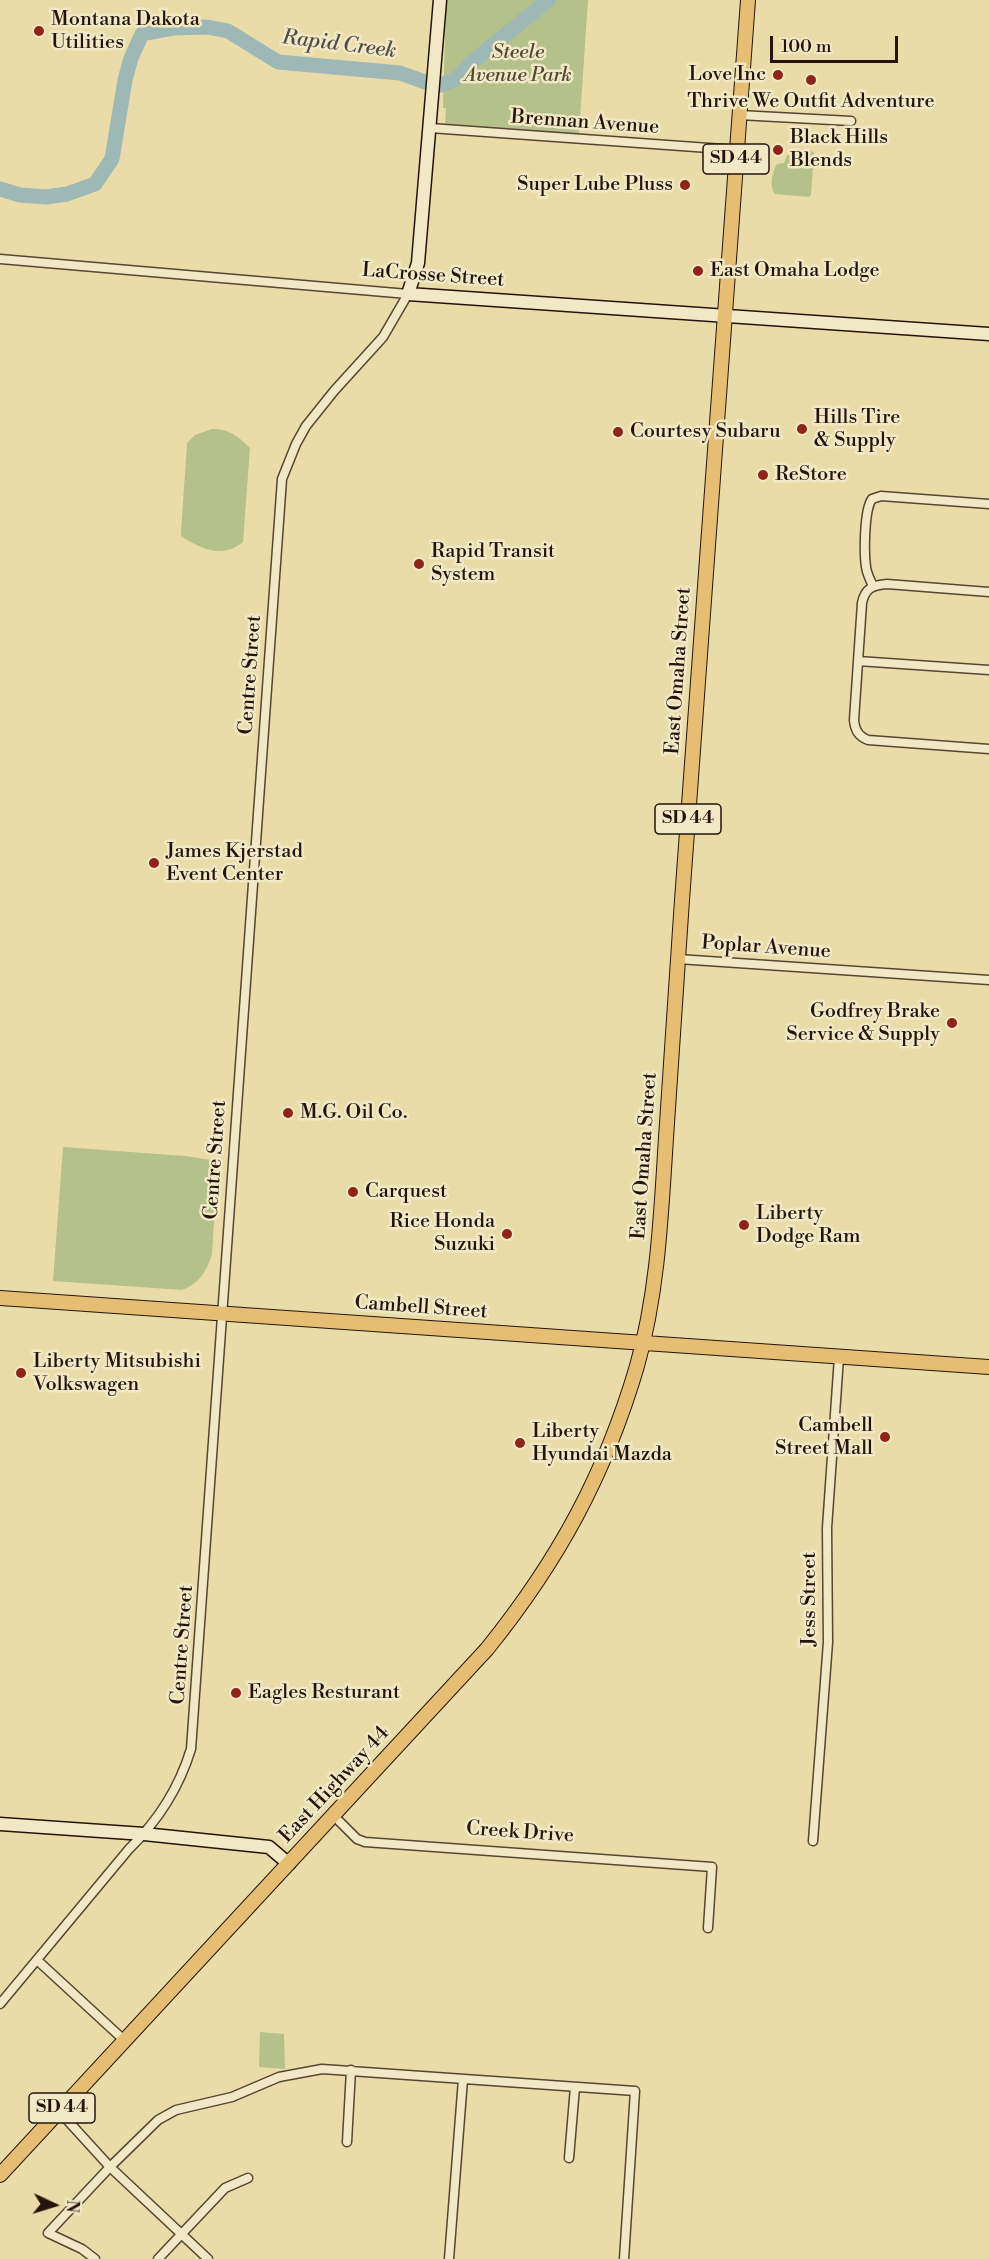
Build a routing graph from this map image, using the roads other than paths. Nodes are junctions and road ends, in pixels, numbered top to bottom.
1 (440, 0) edge
2 (748, 0) edge
3 (740, 115) junction
4 (851, 121) dead end
5 (430, 128) junction
6 (737, 150) junction
7 (0, 259) edge
8 (408, 294) junction
9 (725, 317) junction
10 (989, 334) edge
11 (989, 504) edge
12 (873, 586) junction
13 (989, 592) edge
14 (858, 661) junction
15 (989, 670) edge
16 (989, 749) edge
17 (678, 959) junction
18 (989, 980) edge
19 (0, 1298) edge
20 (222, 1313) junction
21 (643, 1343) junction
22 (840, 1357) junction
23 (989, 1367) edge
24 (334, 1816) junction
25 (0, 1824) edge
26 (144, 1834) junction
27 (813, 1841) dead end
28 (289, 1864) junction
29 (708, 1928) dead end
30 (37, 1960) junction
31 (0, 2004) edge
32 (125, 2041) junction
33 (351, 2070) junction
34 (463, 2079) junction
35 (575, 2086) junction
36 (59, 2111) junction
37 (347, 2142) dead end
38 (569, 2158) dead end
39 (110, 2167) junction
40 (0, 2175) edge
41 (248, 2178) dead end
42 (182, 2234) junction
43 (95, 2259) edge
44 (158, 2259) edge
45 (208, 2259) edge
46 (449, 2259) edge
47 (624, 2259) edge

1 - 5 street
2 - 3 main road, East Omaha Street / SD 44
3 - 4 street
3 - 6 main road, East Omaha Street / SD 44
5 - 6 street, Brennan Avenue
5 - 8 street
6 - 9 main road, East Omaha Street / SD 44
7 - 8 street, LaCrosse Street
8 - 9 street, LaCrosse Street
8 - 20 street, Centre Street
9 - 10 street, LaCrosse Street
9 - 17 main road, East Omaha Street / SD 44
11 - 12 street
12 - 13 street
12 - 14 street
14 - 15 street
14 - 16 street
17 - 18 street, Poplar Avenue
17 - 21 main road, East Omaha Street / SD 44
19 - 20 main road, Cambell Street
20 - 21 main road, Cambell Street
20 - 26 street, Centre Street
21 - 22 main road, Cambell Street
21 - 24 main road, East Highway 44 / SD 44
22 - 23 main road, Cambell Street
22 - 27 street, Jess Street
24 - 28 main road, East Highway 44 / SD 44
24 - 29 street, Creek Drive
25 - 26 street
26 - 28 street
26 - 30 street, Centre Street
28 - 32 main road, East Highway 44 / SD 44
30 - 31 street, Centre Street
30 - 32 street
32 - 36 main road, East Highway 44 / SD 44
33 - 34 street
33 - 37 street
33 - 39 street
34 - 35 street
34 - 46 street
35 - 38 street
35 - 47 street
36 - 39 street
36 - 40 main road, East Highway 44 / SD 44
39 - 42 street
39 - 43 street
41 - 42 street
42 - 44 street
42 - 45 street

